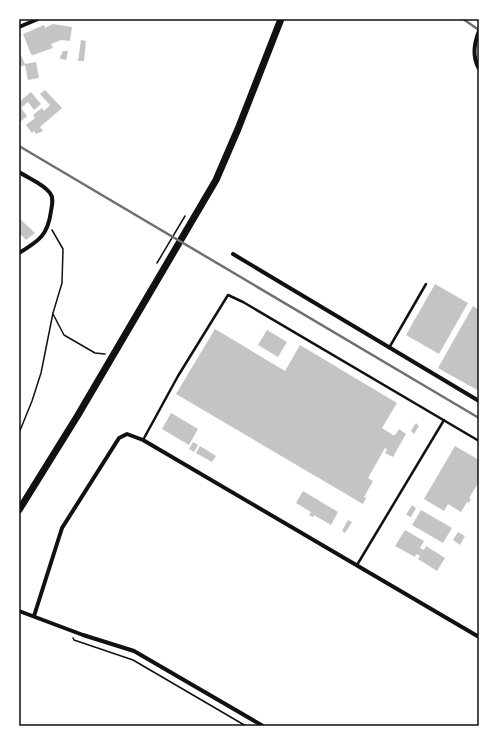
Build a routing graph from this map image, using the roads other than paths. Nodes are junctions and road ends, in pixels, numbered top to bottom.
1 (38, 19) edge
2 (281, 19) edge
3 (19, 27) edge
4 (479, 31) edge
5 (479, 69) edge
6 (19, 172) edge
7 (19, 253) edge
8 (233, 254) dead end
9 (426, 284) dead end
10 (389, 348) junction
11 (479, 402) edge
12 (444, 420) junction
13 (143, 440) junction
14 (479, 441) edge
15 (19, 510) edge
16 (356, 566) junction
17 (19, 611) edge
18 (34, 616) junction
19 (479, 637) edge
20 (263, 726) edge

1 - 3 street
2 - 15 main road
4 - 5 street
6 - 7 street
8 - 10 street
9 - 10 lane
10 - 11 street
12 - 13 lane
12 - 14 lane
12 - 16 lane
13 - 16 street
13 - 18 street
16 - 19 street
17 - 18 street
18 - 20 street

